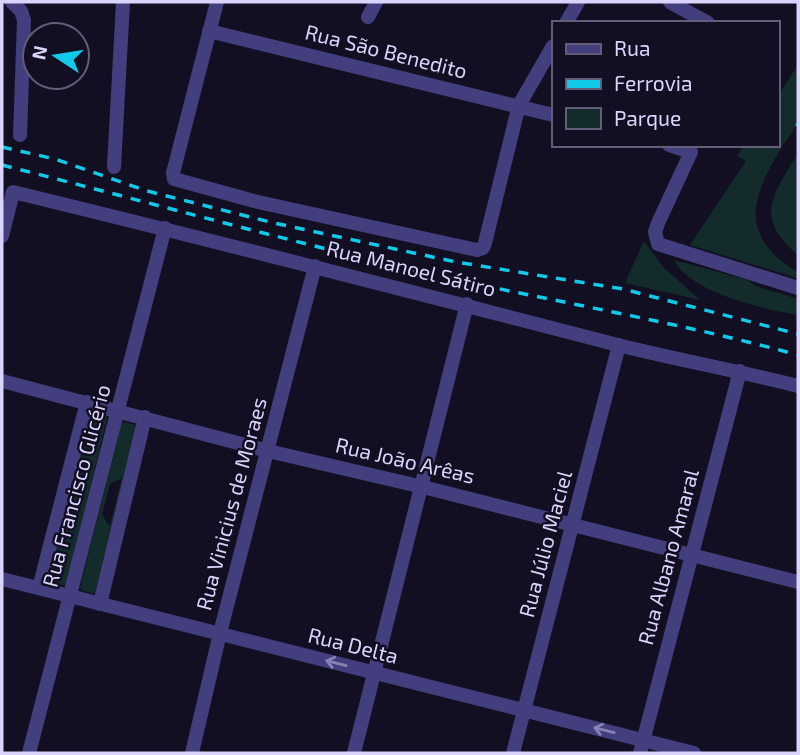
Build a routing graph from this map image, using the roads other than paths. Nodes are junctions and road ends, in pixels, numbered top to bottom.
1 (11, 2) edge
2 (123, 2) edge
3 (216, 2) edge
4 (376, 2) edge
5 (578, 2) edge
6 (670, 2) edge
7 (368, 17) dead end
8 (567, 21) edge
9 (704, 21) edge
10 (209, 31) junction
11 (552, 48) edge
12 (519, 105) junction
13 (552, 115) edge
14 (20, 135) dead end
15 (675, 147) edge
16 (114, 167) dead end
17 (165, 228) junction
18 (2, 236) edge
19 (315, 266) junction
20 (798, 288) edge
21 (467, 304) junction
22 (619, 345) junction
23 (740, 371) junction
24 (2, 381) edge
25 (798, 386) edge
26 (87, 402) junction
27 (118, 410) junction
28 (145, 417) junction
29 (268, 451) junction
30 (423, 487) junction
31 (573, 524) junction
32 (692, 554) junction
33 (2, 579) edge
34 (798, 582) edge
35 (39, 588) junction
36 (69, 596) junction
37 (100, 604) junction
38 (220, 633) junction
39 (373, 673) junction
40 (524, 709) junction
41 (642, 747) edge
42 (29, 753) edge
43 (192, 753) edge
44 (354, 753) edge
45 (513, 753) edge
46 (694, 753) edge

1 - 14 street
2 - 16 street
3 - 10 street
4 - 7 street
5 - 8 street
6 - 9 street
10 - 12 street, Rua São Benedito
10 - 12 street, Rua Manoel Sátiro
11 - 12 street
12 - 13 street, Rua São Benedito
15 - 20 street
17 - 18 street, Rua Manoel Sátiro
17 - 19 street, Rua Manoel Sátiro
17 - 27 street, Rua Francisco Glicério
19 - 21 street, Rua Manoel Sátiro
19 - 29 street, Rua Vinicius de Moraes
21 - 22 street, Rua Manoel Sátiro
21 - 30 street
22 - 23 street, Rua Manoel Sátiro
22 - 31 street, Rua Júlio Maciel
23 - 25 street, Rua Manoel Sátiro
23 - 32 street, Rua Albano Amaral
24 - 26 street, Rua João Arêas
26 - 27 street, Rua João Arêas
26 - 35 street, Rua Francisco Glicério
27 - 28 street, Rua João Arêas
27 - 36 street, Rua Francisco Glicério
28 - 29 street, Rua João Arêas
28 - 37 street
29 - 30 street, Rua João Arêas
29 - 38 street, Rua Vinicius de Moraes
30 - 31 street, Rua João Arêas
30 - 39 street
31 - 32 street, Rua João Arêas
31 - 40 street, Rua Júlio Maciel
32 - 34 street, Rua João Arêas
32 - 41 street, Rua Albano Amaral
33 - 35 street, Rua Delta
35 - 36 street, Rua Delta
36 - 37 street, Rua Delta
36 - 42 street, Rua Francisco Glicério
37 - 38 street, Rua Delta
39 -> 38 street, Rua Delta
38 - 43 street, Rua Vinicius de Moraes
39 - 40 street, Rua Delta
39 - 44 street
41 -> 40 street, Rua Delta
40 - 45 street, Rua Júlio Maciel
41 - 46 street, Rua Delta

